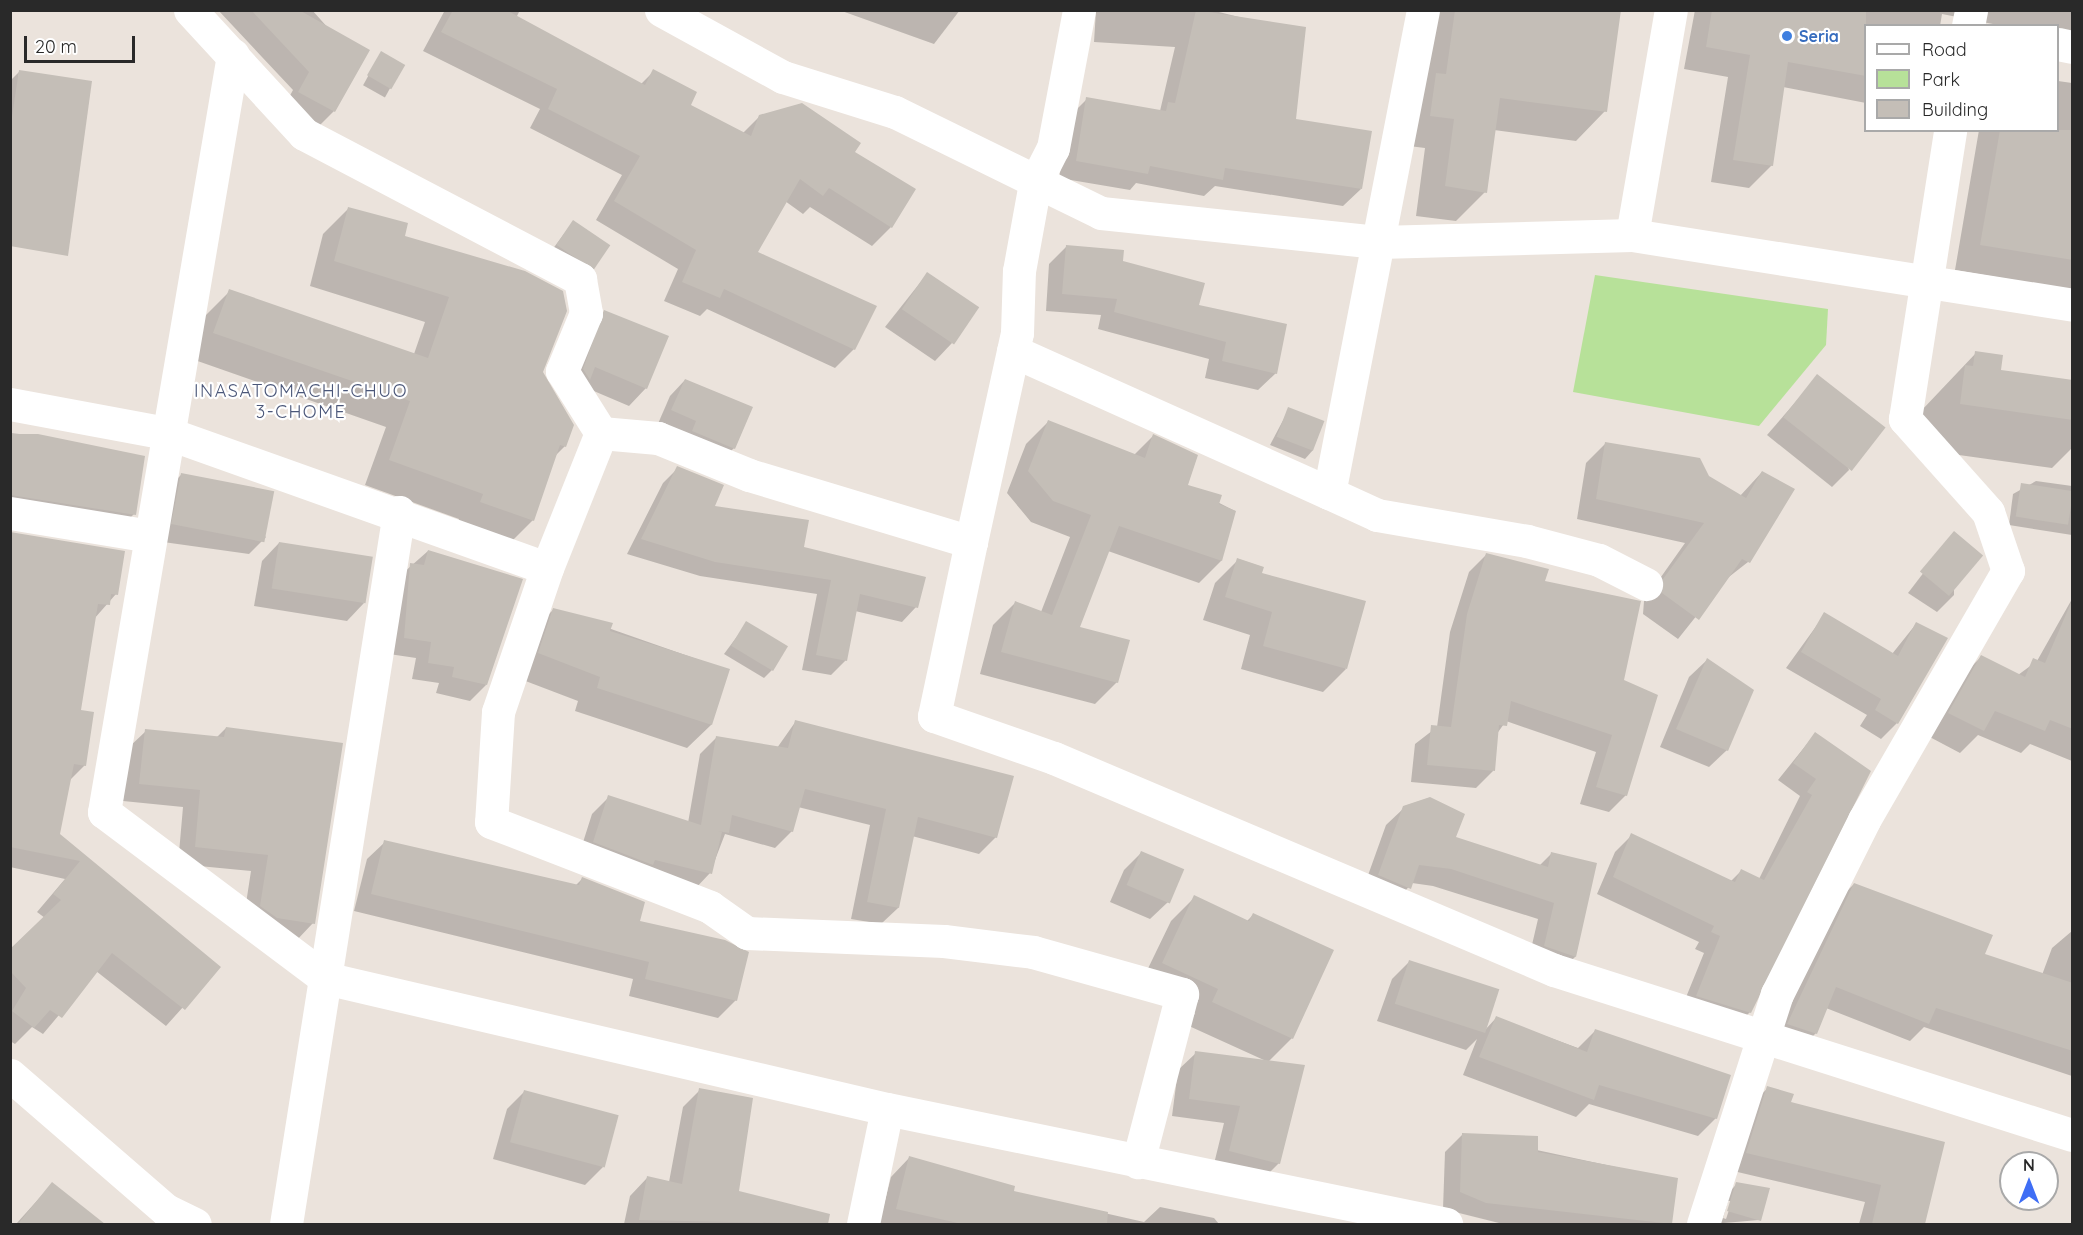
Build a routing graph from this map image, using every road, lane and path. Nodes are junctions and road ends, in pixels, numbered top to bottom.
1 (190, 10) edge
2 (661, 10) edge
3 (1079, 10) edge
4 (1671, 10) edge
5 (1416, 11) edge
6 (233, 55) junction
7 (1950, 132) edge
8 (1035, 183) junction
9 (1632, 235) junction
10 (1379, 242) junction
11 (1923, 280) junction
12 (2073, 304) edge
13 (1013, 351) junction
14 (10, 404) edge
15 (167, 433) junction
16 (602, 433) junction
17 (1329, 493) junction
18 (399, 512) junction
19 (10, 513) edge
20 (150, 536) junction
21 (971, 542) junction
22 (547, 568) junction
23 (1646, 584) dead end
24 (325, 978) junction
25 (1762, 1040) junction
26 (10, 1075) edge
27 (887, 1109) junction
28 (2073, 1135) edge
29 (1138, 1162) junction
30 (195, 1224) edge
31 (286, 1224) edge
32 (863, 1224) edge
33 (1446, 1224) edge
34 (1703, 1224) edge

1 - 6 street
2 - 8 street
3 - 8 street
4 - 9 street
5 - 10 street
6 - 15 street
6 - 16 street
7 - 11 street
8 - 10 street
8 - 13 street
9 - 10 street
9 - 11 street
10 - 17 street
11 - 12 street
11 - 25 street
13 - 17 street
13 - 21 street
14 - 15 street
15 - 18 street
15 - 20 street
16 - 21 street
16 - 22 street
17 - 23 street
18 - 22 street
18 - 24 street
19 - 20 street
20 - 24 street
21 - 25 street
22 - 29 street
24 - 27 street
24 - 31 street
25 - 28 street
25 - 34 street
26 - 30 street
27 - 29 street
27 - 32 street
29 - 33 street

